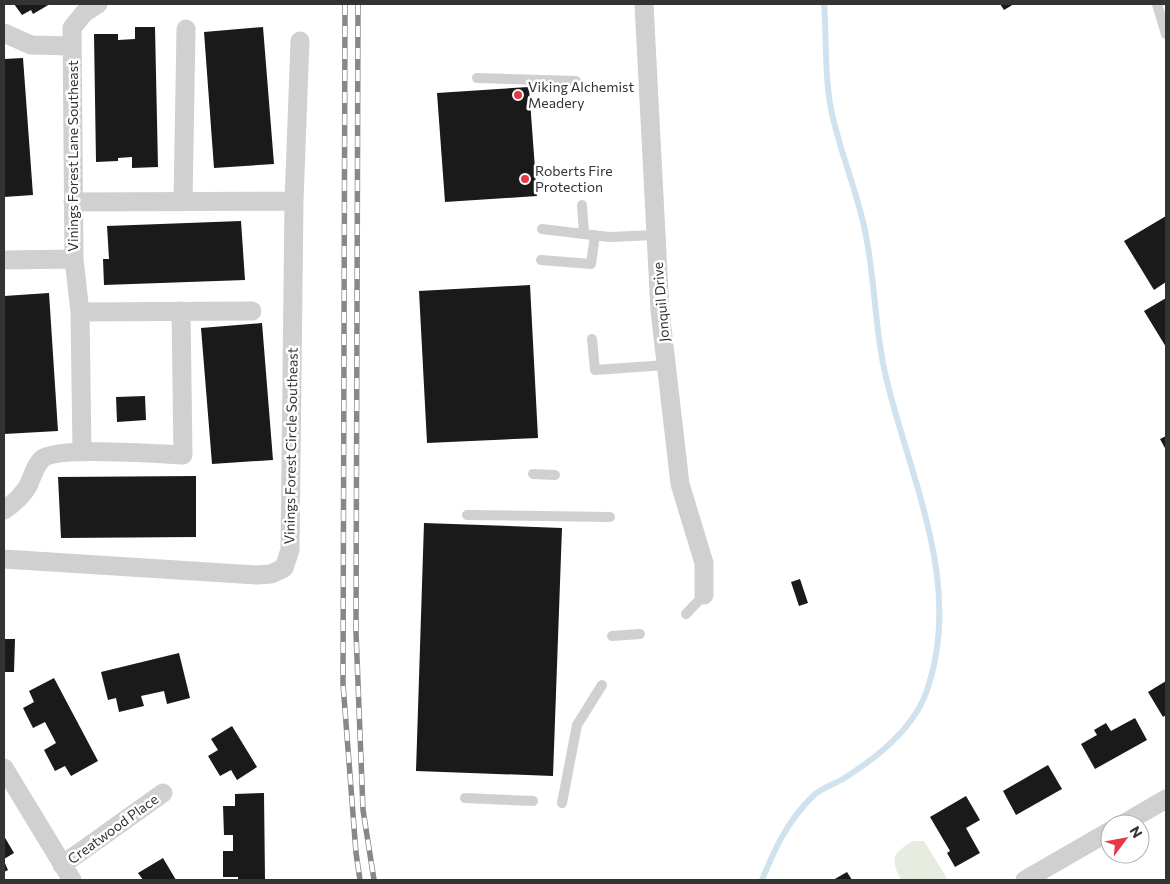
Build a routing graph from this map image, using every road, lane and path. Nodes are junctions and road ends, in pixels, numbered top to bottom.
1 (98, 4) edge
2 (644, 4) edge
3 (1157, 4) edge
4 (186, 29) dead end
5 (4, 33) edge
6 (1166, 34) edge
7 (300, 42) dead end
8 (72, 46) junction
9 (477, 78) dead end
10 (576, 81) dead end
11 (294, 201) junction
12 (73, 202) junction
13 (183, 202) junction
14 (582, 205) dead end
15 (542, 229) dead end
16 (584, 234) junction
17 (595, 235) junction
18 (656, 235) junction
19 (74, 259) junction
20 (4, 260) edge
21 (541, 260) dead end
22 (252, 310) dead end
23 (181, 311) junction
24 (80, 312) junction
25 (592, 339) dead end
26 (666, 365) junction
27 (82, 452) junction
28 (533, 474) dead end
29 (555, 474) dead end
30 (4, 510) edge
31 (467, 515) dead end
32 (610, 517) dead end
33 (4, 560) edge
34 (704, 596) joint
35 (686, 614) dead end
36 (640, 634) dead end
37 (612, 636) dead end
38 (602, 686) dead end
39 (4, 768) edge
40 (163, 793) dead end
41 (465, 798) dead end
42 (1166, 799) edge
43 (533, 801) dead end
44 (562, 803) dead end
45 (1140, 814) edge
46 (1100, 837) edge
47 (67, 873) edge
48 (1025, 880) edge

1 - 8 street, Vinings Forest Lane Southeast
2 - 18 street, Jonquil Drive
3 - 6 lane
4 - 13 street
5 - 8 street, Vinings Forest Lane Southeast
7 - 11 street, Vinings Forest Circle Southeast
8 - 12 street, Vinings Forest Lane Southeast
9 - 10 lane
11 - 13 street
11 - 33 street, Vinings Forest Circle Southeast
12 - 13 street
12 - 19 street, Vinings Forest Lane Southeast
14 - 16 lane
15 - 16 lane
16 - 17 lane
17 - 18 lane
17 - 21 lane
18 - 26 street, Jonquil Drive
19 - 20 street, Vinings Forest Lane Southeast
19 - 24 street
22 - 23 street
23 - 24 street
23 - 27 street
24 - 27 street
25 - 26 lane
26 - 34 street, Jonquil Drive
27 - 30 street
28 - 29 lane
31 - 32 lane
34 - 35 lane
36 - 37 lane
38 - 44 lane
39 - 47 street
40 - 47 street, Creatwood Place
41 - 43 lane
42 - 45 street
46 - 48 street

